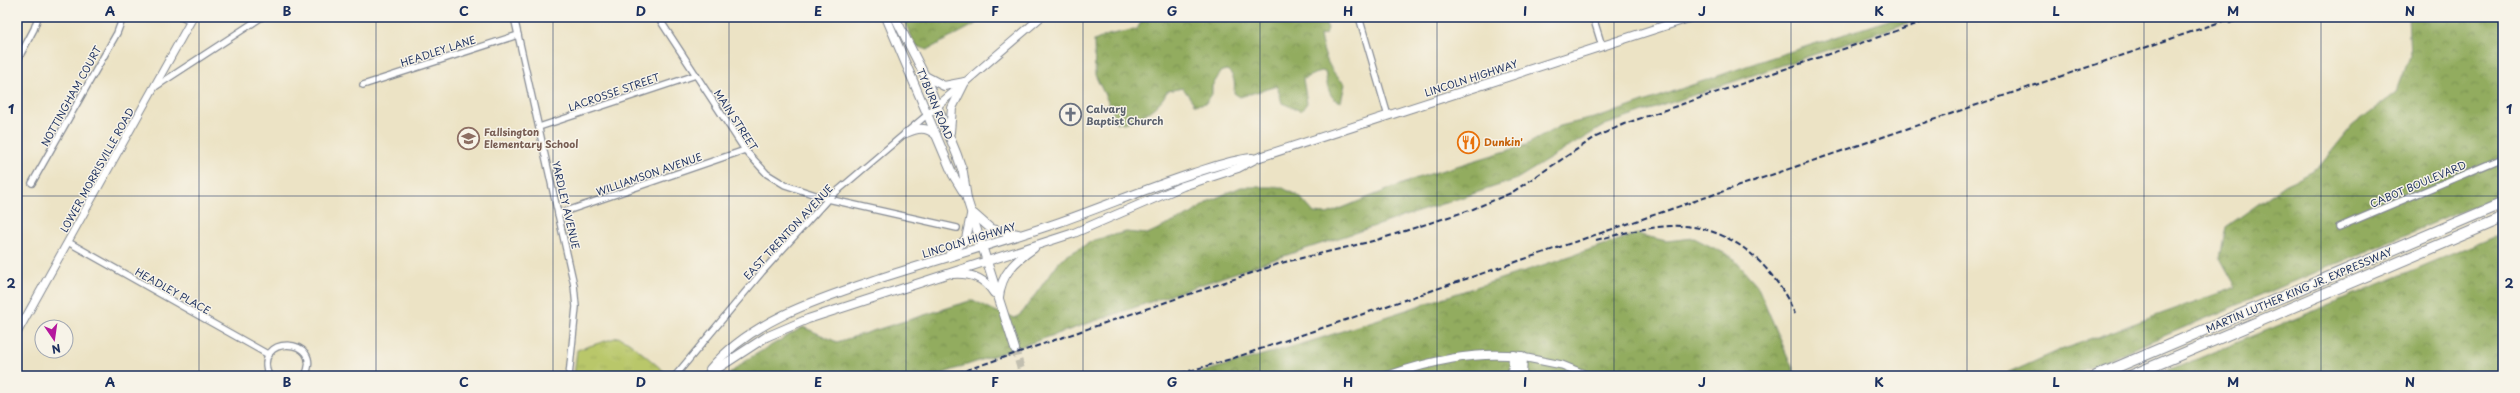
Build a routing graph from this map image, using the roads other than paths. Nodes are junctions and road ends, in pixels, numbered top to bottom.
1 (38, 17) edge
2 (123, 17) edge
3 (183, 17) edge
4 (262, 17) edge
5 (514, 17) edge
6 (658, 17) edge
7 (886, 17) edge
8 (896, 17) edge
9 (1041, 17) edge
10 (1359, 17) edge
11 (1593, 17) edge
12 (1692, 17) edge
13 (192, 19) edge
14 (518, 35) junction
15 (1602, 46) junction
16 (17, 61) edge
17 (696, 75) junction
18 (925, 76) junction
19 (965, 82) junction
20 (363, 85) dead end
21 (155, 87) junction
22 (938, 105) junction
23 (928, 114) junction
24 (1388, 116) junction
25 (539, 127) junction
26 (903, 135) junction
27 (938, 137) junction
28 (951, 140) junction
29 (745, 150) junction
30 (1256, 158) junction
31 (2503, 158) edge
32 (32, 183) dead end
33 (828, 199) junction
34 (967, 199) junction
35 (2503, 203) edge
36 (971, 210) junction
37 (558, 214) junction
38 (2503, 218) edge
39 (2339, 227) dead end
40 (957, 228) dead end
41 (1028, 233) junction
42 (68, 242) junction
43 (1039, 244) junction
44 (983, 247) junction
45 (944, 258) junction
46 (986, 260) junction
47 (942, 274) junction
48 (999, 300) junction
49 (17, 333) edge
50 (1014, 349) tunnel mouth
51 (269, 355) junction
52 (1518, 356) junction
53 (269, 376) edge
54 (305, 376) edge
55 (569, 376) edge
56 (675, 376) edge
57 (705, 376) edge
58 (1387, 376) edge
59 (1513, 376) edge
60 (1521, 376) edge
61 (1588, 376) edge
62 (2096, 376) edge
63 (2130, 376) edge

1 - 16 street
2 - 32 street, NOTTINGHAM COURT
3 - 13 street
4 - 21 street
5 - 14 street, YARDLEY AVENUE
6 - 17 street, MAIN STREET
7 - 23 main road, TYBURN ROAD
8 - 18 main road, TYBURN ROAD
9 - 19 street
10 - 24 street
11 - 15 street
12 - 15 main road, LINCOLN HIGHWAY
13 - 21 street, LOWER MORRISVILLE ROAD
14 - 20 street, HEADLEY LANE
14 - 25 street, YARDLEY AVENUE
15 - 24 main road, LINCOLN HIGHWAY
17 - 25 street, LACROSSE STREET
17 - 29 street, MAIN STREET
18 - 19 main road
18 - 22 main road, TYBURN ROAD
19 - 22 street
19 - 28 main road
21 - 42 street, LOWER MORRISVILLE ROAD
22 - 23 street
22 - 28 main road, TYBURN ROAD
23 - 26 street, EAST TRENTON AVENUE
23 - 27 main road, TYBURN ROAD
24 - 30 main road, LINCOLN HIGHWAY
25 - 37 street, YARDLEY AVENUE
26 - 27 main road
26 - 33 street, EAST TRENTON AVENUE
27 - 34 main road, TYBURN ROAD
28 - 34 main road, TYBURN ROAD
29 - 33 street, MAIN STREET
29 - 37 street, WILLIAMSON AVENUE
30 - 41 main road, LINCOLN HIGHWAY
30 - 43 main road, LINCOLN HIGHWAY
31 - 39 street, CABOT BOULEVARD
33 - 40 street, MAIN STREET
33 - 56 street, EAST TRENTON AVENUE
34 - 36 main road, TYBURN ROAD
35 - 62 highway, MARTIN LUTHER KING JR. EXPRESSWAY
36 - 41 main road
36 - 44 main road, TYBURN ROAD
36 - 45 main road
37 - 55 street, YARDLEY AVENUE
38 - 63 highway, MARTIN LUTHER KING JR. EXPRESSWAY
41 - 44 main road, LINCOLN HIGHWAY
42 - 49 street, LOWER MORRISVILLE ROAD
42 - 51 street, HEADLEY PLACE
43 - 46 main road, LINCOLN HIGHWAY
43 - 48 main road
44 - 45 main road, LINCOLN HIGHWAY
44 - 46 main road, TYBURN ROAD
45 - 57 main road, LINCOLN HIGHWAY
46 - 47 main road, LINCOLN HIGHWAY
46 - 48 main road, TYBURN ROAD
47 - 48 main road
47 - 57 main road, LINCOLN HIGHWAY
48 - 50 main road, TYBURN ROAD
51 - 53 street
51 - 54 street
52 - 58 main road
52 - 59 highway
52 - 60 highway
52 - 61 street

